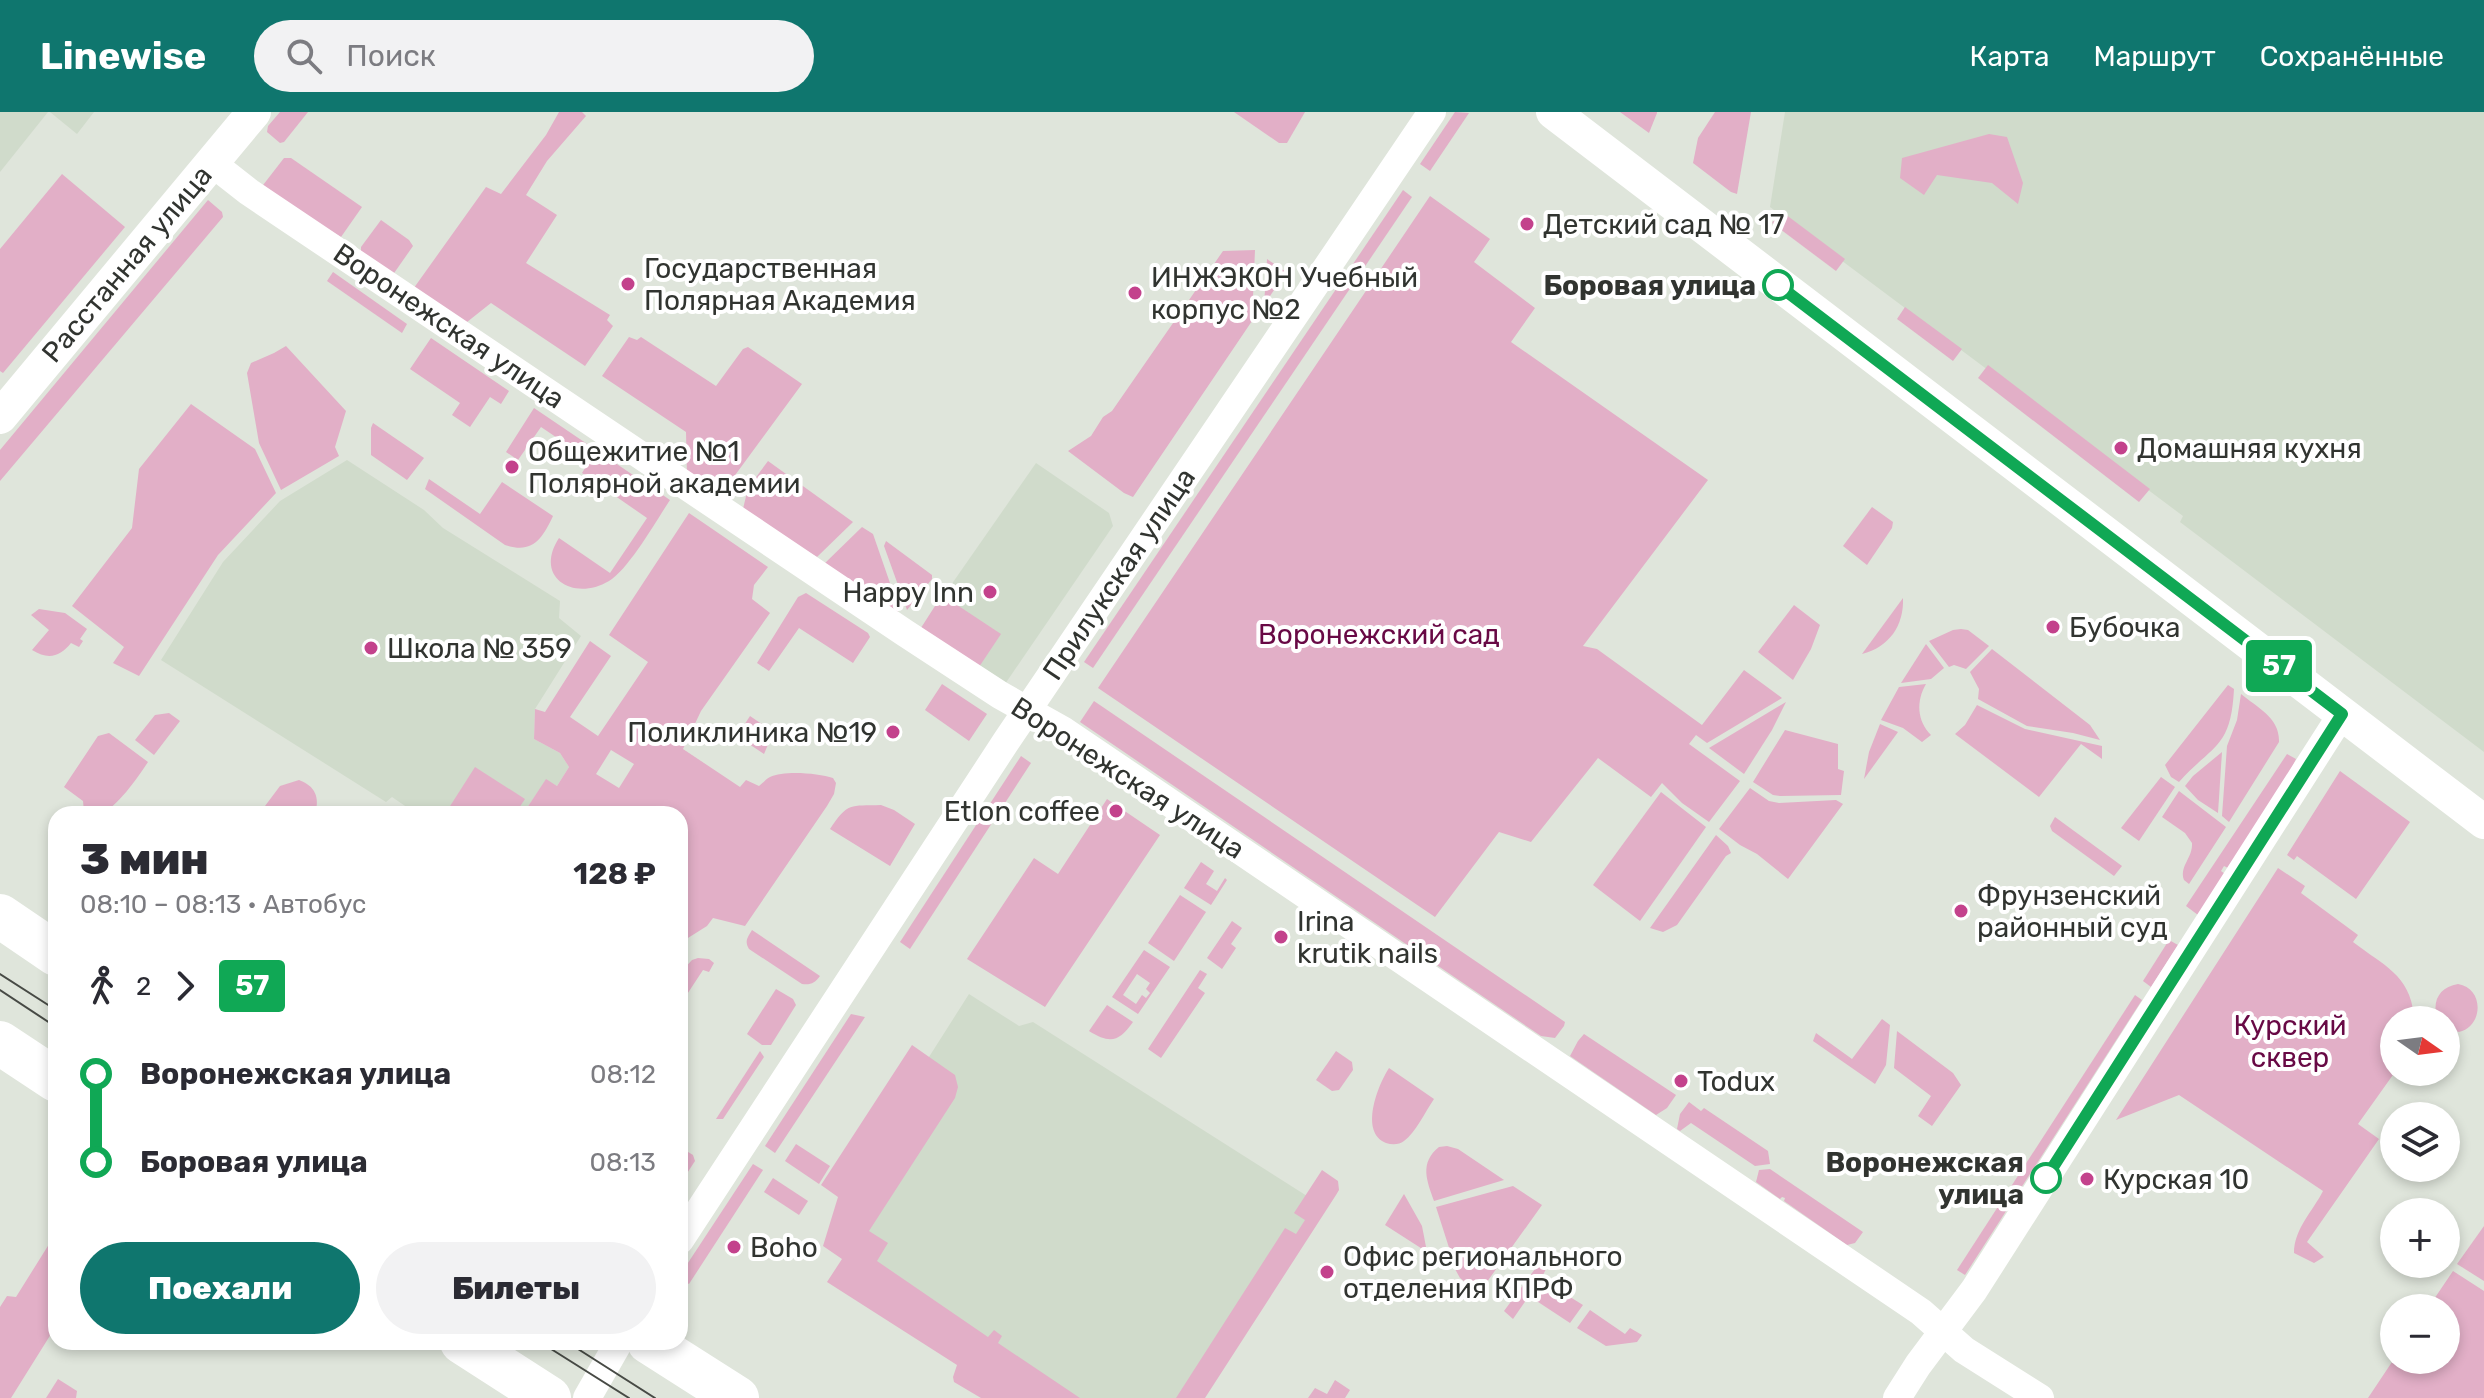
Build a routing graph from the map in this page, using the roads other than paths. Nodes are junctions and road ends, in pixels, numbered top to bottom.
1 (254, 112) edge
2 (1432, 112) edge
3 (1553, 112) edge
4 (212, 163) junction
5 (0, 417) edge
6 (1027, 711) junction
7 (2342, 714) junction
8 (2484, 822) edge
9 (0, 916) edge
10 (48, 949) edge
11 (0, 1043) edge
12 (48, 1075) edge
13 (688, 1228) edge
14 (1943, 1331) junction
15 (474, 1350) edge
16 (614, 1350) edge
17 (662, 1350) edge
18 (549, 1398) edge
19 (587, 1398) edge
20 (737, 1398) edge
21 (1897, 1398) edge
22 (2040, 1398) edge

1 - 4 street, Расстанная улица
2 - 6 street, Прилукская улица
3 - 7 street
4 - 5 street, Расстанная улица
4 - 6 street, Воронежская улица
6 - 13 street, Прилукская улица
6 - 14 street, Воронежская улица
7 - 8 street
7 - 14 street
9 - 10 main road
11 - 12 main road
14 - 21 street
14 - 22 street, Воронежская улица
15 - 18 main road
16 - 19 street
17 - 20 main road

